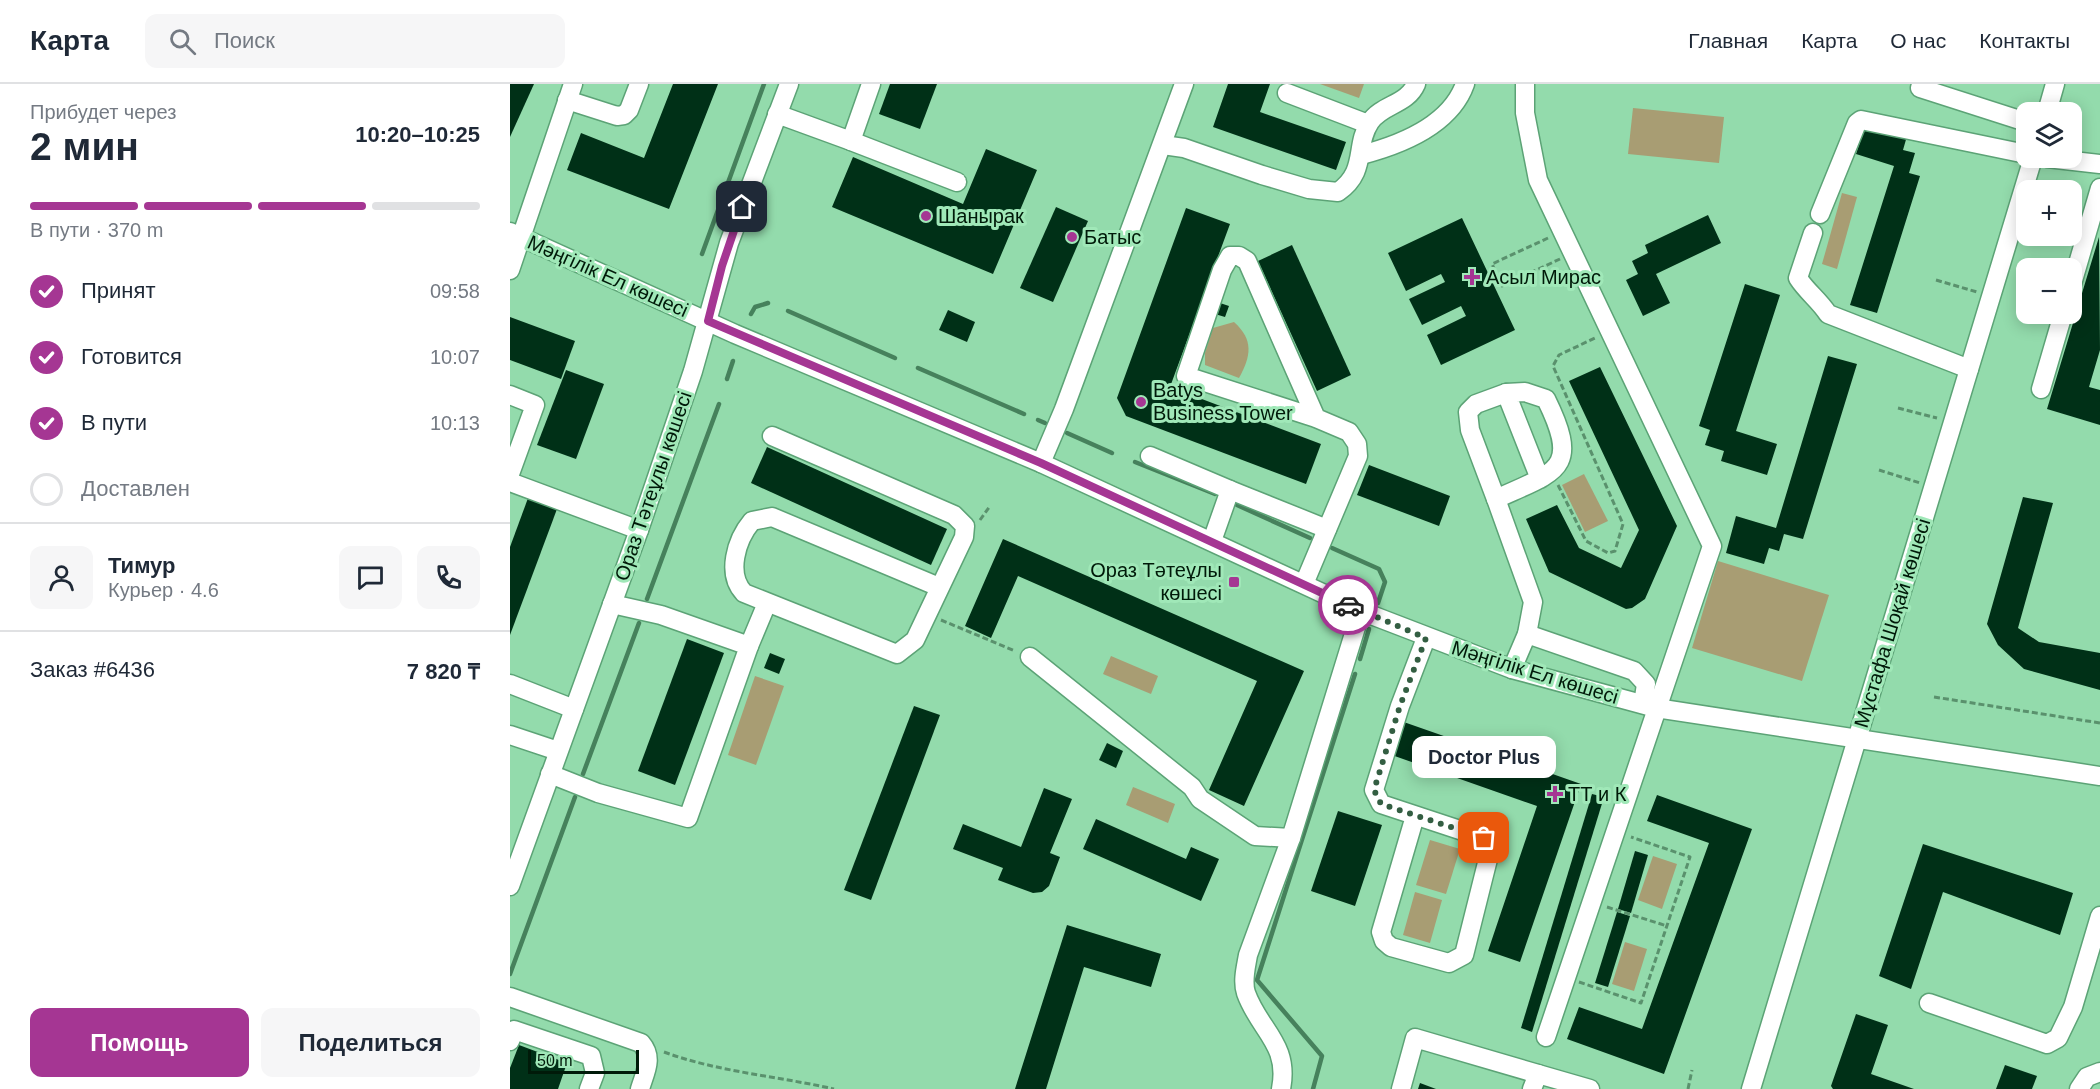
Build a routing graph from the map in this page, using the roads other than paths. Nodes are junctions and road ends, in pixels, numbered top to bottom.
1 (639, 84) edge
2 (789, 84) edge
3 (871, 84) edge
4 (1185, 84) edge
5 (1416, 84) edge
6 (1465, 84) edge
7 (1525, 84) edge
8 (2055, 84) edge
9 (1916, 85) edge
10 (570, 92) edge
11 (1287, 93) dead end
12 (2050, 102) edge
13 (777, 114) junction
14 (2016, 119) edge
15 (1368, 124) junction
16 (851, 141) junction
17 (1163, 144) junction
18 (2016, 152) edge
19 (1361, 155) junction
20 (2082, 162) edge
21 (2100, 164) edge
22 (2030, 168) edge
23 (957, 183) dead end
24 (2100, 188) edge
25 (1820, 214) dead end
26 (1813, 234) dead end
27 (515, 235) edge
28 (2080, 258) edge
29 (510, 270) edge
30 (708, 321) junction
31 (2060, 324) edge
32 (1969, 369) junction
33 (2041, 389) dead end
34 (1506, 393) junction
35 (510, 395) edge
36 (1316, 418) junction
37 (772, 436) dead end
38 (1150, 456) dead end
39 (1041, 463) junction
40 (510, 474) edge
41 (1546, 476) junction
42 (510, 482) edge
43 (1230, 490) junction
44 (1496, 499) junction
45 (1327, 529) junction
46 (639, 530) junction
47 (1212, 541) junction
48 (1304, 584) junction
49 (939, 587) junction
50 (767, 603) junction
51 (612, 604) junction
52 (1361, 611) junction
53 (1527, 634) junction
54 (1426, 638) junction
55 (749, 646) junction
56 (1030, 657) road end
57 (1512, 669) junction
58 (510, 684) edge
59 (1650, 706) junction
60 (574, 709) junction
61 (510, 735) edge
62 (1857, 740) junction
63 (558, 751) junction
64 (550, 774) junction
65 (2100, 776) edge
66 (1415, 816) junction
67 (1291, 838) junction
68 (510, 886) edge
69 (2100, 916) edge
70 (510, 997) edge
71 (1929, 1003) dead end
72 (1546, 1036) dead end
73 (510, 1041) edge
74 (2100, 1072) edge
75 (1535, 1082) edge
76 (589, 1089) edge
77 (640, 1089) edge
78 (1281, 1089) edge
79 (1401, 1089) edge
80 (1590, 1089) edge
81 (1751, 1089) edge
82 (2079, 1089) edge

1 - 10 street
2 - 13 street, Ораз Тәтеұлы көшесі
3 - 16 street
4 - 17 street
5 - 15 street
6 - 19 street
7 - 59 street
8 - 12 street
9 - 14 street
10 - 27 street
11 - 15 street
13 - 16 street
13 - 30 street, Ораз Тәтеұлы көшесі
15 - 19 street
16 - 23 street
17 - 19 street
17 - 39 street
18 - 25 street
20 - 21 street
22 - 32 street, Мұстафа Шоқай көшесі
24 - 28 street
26 - 32 street
27 - 29 street
27 - 30 street, Мәңгілік Ел көшесі
30 - 39 street, Мәңгілік Ел көшесі
30 - 46 street, Ораз Тәтеұлы көшесі
31 - 33 street
32 - 62 street, Мұстафа Шоқай көшесі
34 - 41 street
34 - 41 street
34 - 44 street
35 - 40 street
36 - 36 street
36 - 45 street
37 - 49 street
38 - 43 street
39 - 47 street, Мәңгілік Ел көшесі
41 - 44 street
42 - 46 street
43 - 45 street
43 - 47 street
44 - 53 street
45 - 48 street
46 - 51 street, Ораз Тәтеұлы көшесі
47 - 48 street, Мәңгілік Ел көшесі
48 - 52 street, Мәңгілік Ел көшесі
49 - 50 street
49 - 50 street
50 - 55 street
51 - 55 street
51 - 60 street, Ораз Тәтеұлы көшесі
52 - 54 street, Мәңгілік Ел көшесі
52 - 67 street
53 - 57 street
53 - 59 street
54 - 57 street, Мәңгілік Ел көшесі
54 - 66 street
55 - 64 street
56 - 67 street
57 - 59 street, Мәңгілік Ел көшесі
58 - 60 street
59 - 62 street, Мәңгілік Ел көшесі
59 - 72 street
60 - 63 street, Ораз Тәтеұлы көшесі
61 - 63 street
62 - 65 street, Мәңгілік Ел көшесі
62 - 81 street, Мұстафа Шоқай көшесі
63 - 64 street, Ораз Тәтеұлы көшесі
64 - 68 street, Ораз Тәтеұлы көшесі
66 - 66 street
67 - 78 street
69 - 71 street
70 - 77 street
73 - 76 street
74 - 82 street
75 - 79 street
75 - 80 street

